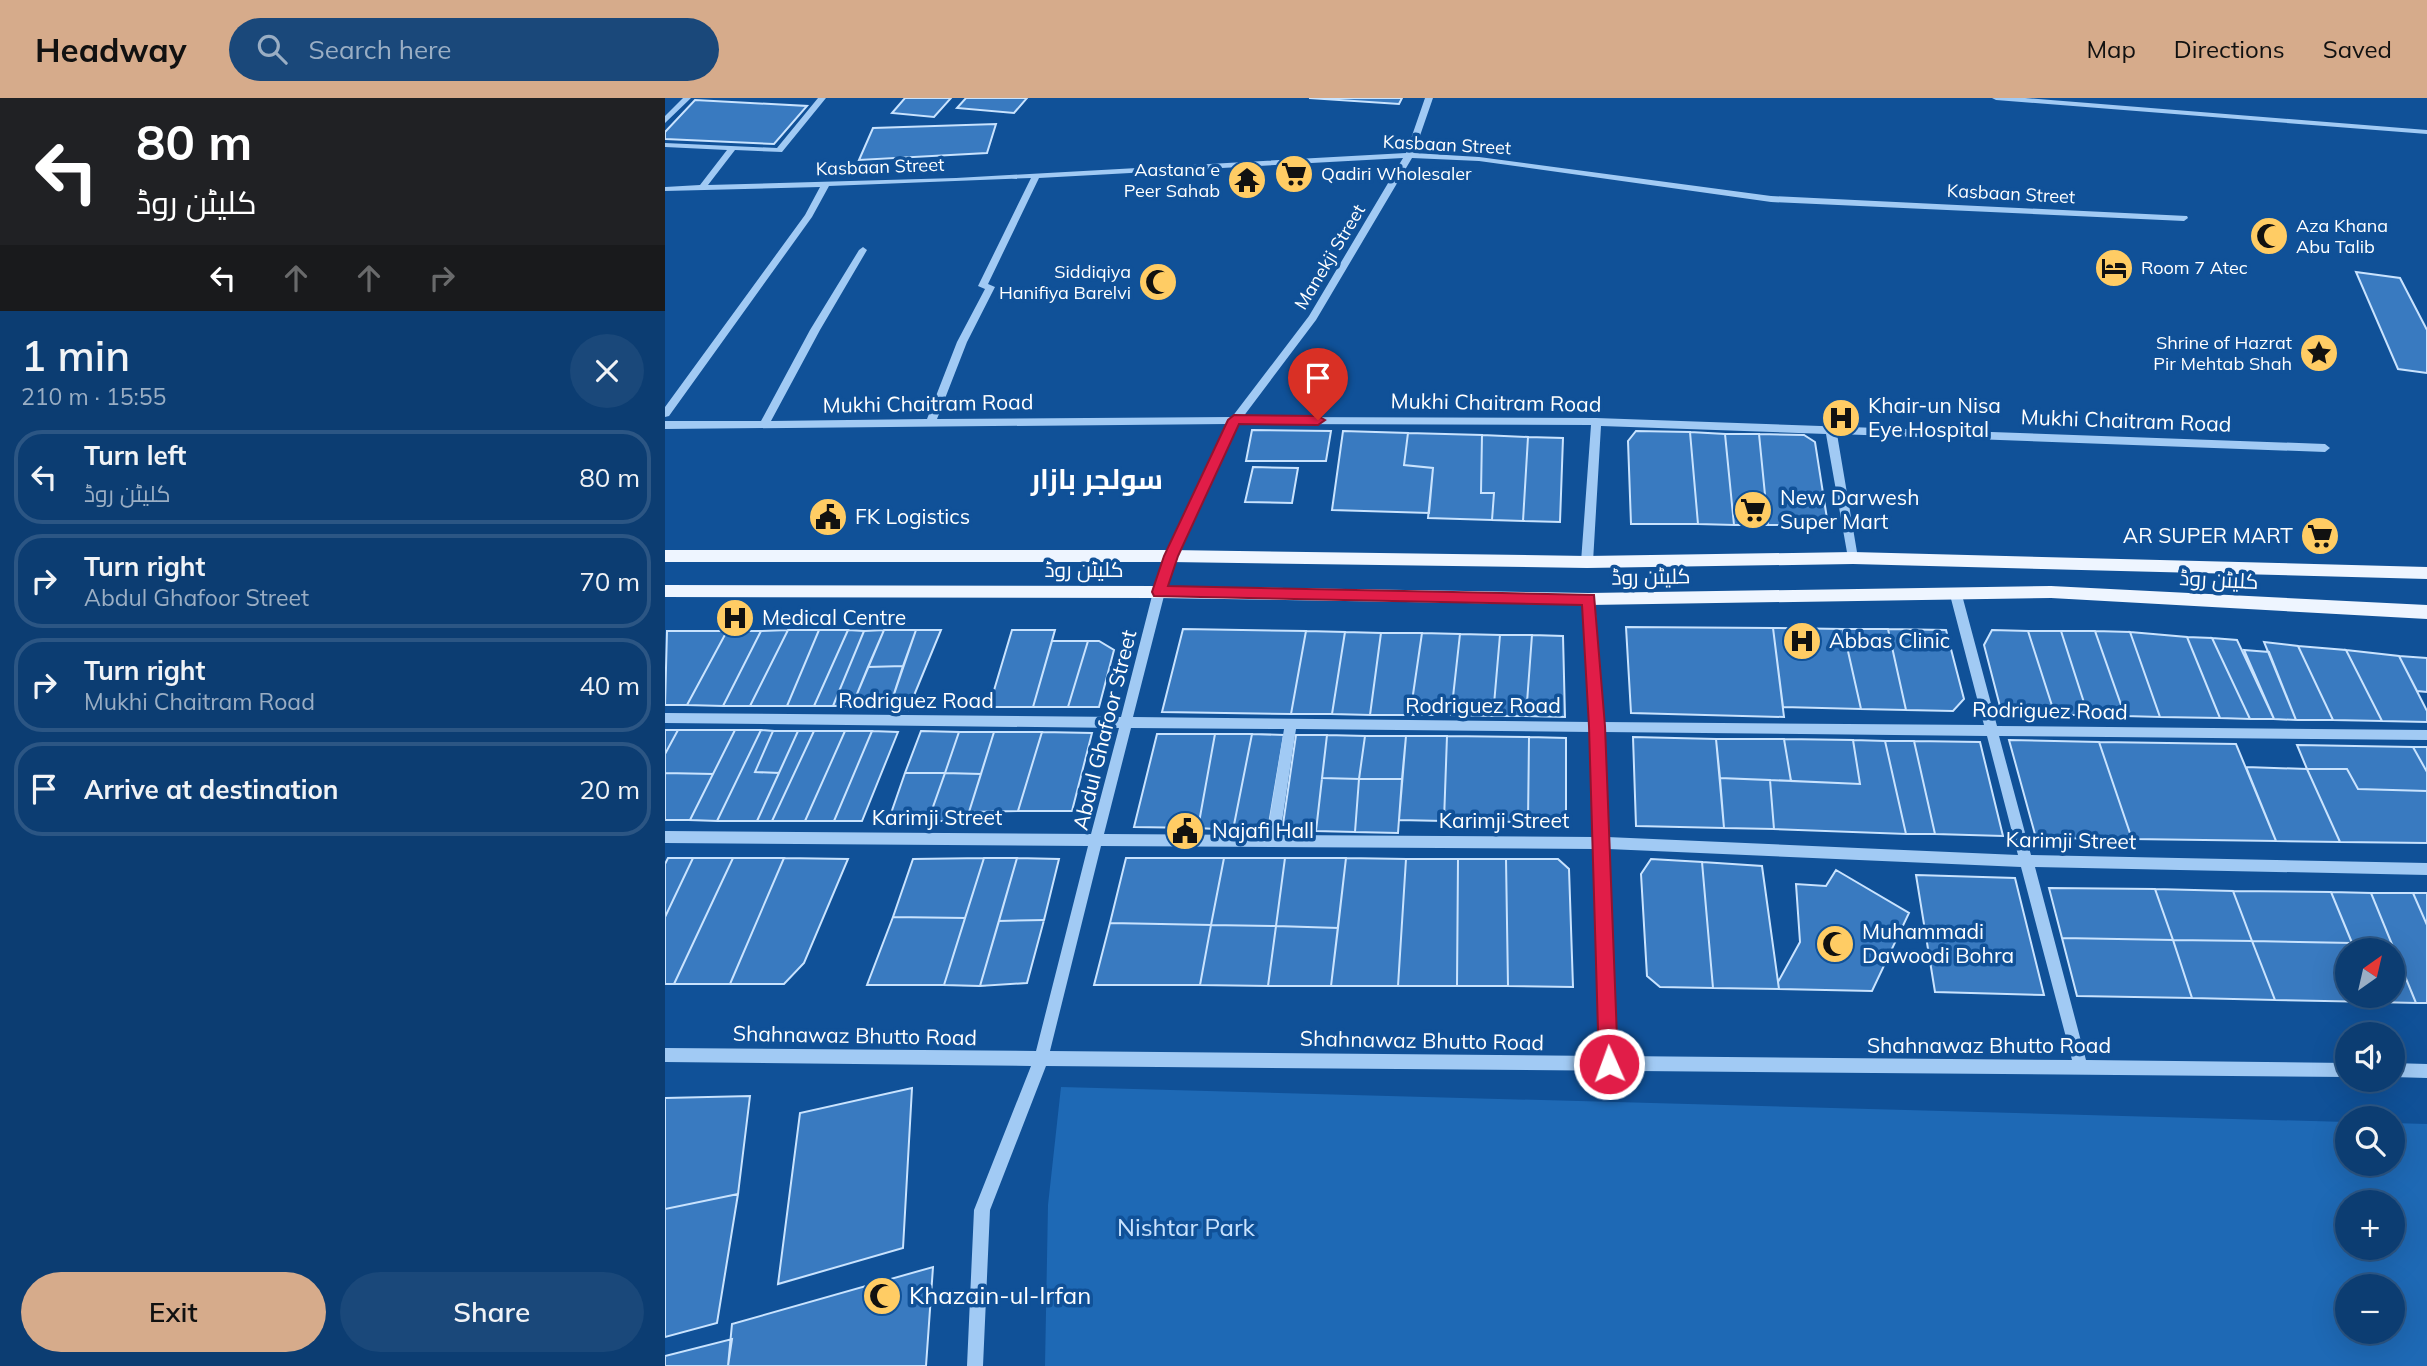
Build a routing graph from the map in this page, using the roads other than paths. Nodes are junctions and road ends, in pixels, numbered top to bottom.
1 (687, 98) edge
2 (822, 98) edge
3 (1429, 98) edge
4 (1996, 98) edge
5 (665, 121) edge
6 (2427, 132) edge
7 (665, 145) edge
8 (733, 148) junction
9 (1409, 155) junction
10 (1036, 176) junction
11 (826, 184) junction
12 (702, 188) junction
13 (665, 189) edge
14 (2184, 218) dead end
15 (863, 250) dead end
16 (665, 414) edge
17 (1234, 420) junction
18 (1596, 422) junction
19 (931, 423) junction
20 (665, 425) edge
21 (764, 425) junction
22 (1831, 430) junction
23 (2325, 447) dead end
24 (665, 556) edge
25 (1171, 556) junction
26 (1853, 558) junction
27 (1587, 562) junction
28 (2427, 573) edge
29 (665, 591) edge
30 (1159, 592) junction
31 (1956, 595) junction
32 (1589, 599) junction
33 (2427, 612) edge
34 (665, 718) edge
35 (1126, 722) junction
36 (1291, 724) junction
37 (1597, 726) junction
38 (1992, 729) junction
39 (2427, 734) edge
40 (665, 837) edge
41 (1098, 840) junction
42 (1273, 841) junction
43 (1601, 843) junction
44 (2026, 861) junction
45 (2427, 869) edge
46 (665, 1055) edge
47 (1041, 1059) junction
48 (1609, 1064) junction
49 (2081, 1068) junction
50 (2335, 1070) edge
51 (2405, 1070) edge
52 (2427, 1071) edge
53 (975, 1366) edge

1 - 5 street
2 - 8 street
3 - 9 street, Manekji Street
4 - 6 street
7 - 8 street
8 - 12 street
9 - 10 street, Kasbaan Street
9 - 14 street, Kasbaan Street
9 - 17 street, Manekji Street
10 - 11 street, Kasbaan Street
10 - 19 street
11 - 12 street, Kasbaan Street
11 - 16 street
12 - 13 street, Kasbaan Street
15 - 21 street
17 - 18 street, Mukhi Chaitram Road
17 - 19 street, Mukhi Chaitram Road
17 - 25 street, Abdul Ghafoor Street
18 - 22 street, Mukhi Chaitram Road
18 - 27 street
19 - 21 street, Mukhi Chaitram Road
20 - 21 street, Mukhi Chaitram Road
22 - 23 street, Mukhi Chaitram Road
22 - 26 street
24 - 25 main road, کلیٹن روڈ
25 - 27 main road, کلیٹن روڈ
25 - 30 street, Abdul Ghafoor Street
26 - 27 main road, کلیٹن روڈ
26 - 28 main road, کلیٹن روڈ
29 - 30 main road, کلیٹن روڈ
30 - 32 main road, کلیٹن روڈ
30 - 35 street, Abdul Ghafoor Street
31 - 32 main road, کلیٹن روڈ
31 - 33 main road, کلیٹن روڈ
31 - 38 street
32 - 37 street
34 - 35 street, Rodriguez Road
35 - 36 street, Rodriguez Road
35 - 41 street, Abdul Ghafoor Street
36 - 37 street, Rodriguez Road
36 - 42 street
37 - 38 street, Rodriguez Road
37 - 43 street
38 - 39 street, Rodriguez Road
38 - 44 street
40 - 41 street, Karimji Street
41 - 42 street, Karimji Street
41 - 47 street, Abdul Ghafoor Street
42 - 43 street, Karimji Street
43 - 44 street, Karimji Street
43 - 48 street
44 - 45 street, Karimji Street
44 - 49 street
46 - 47 street, Shahnawaz Bhutto Road
47 - 48 street, Shahnawaz Bhutto Road
47 - 53 street, Abdul Ghafoor Street
48 - 49 street, Shahnawaz Bhutto Road
49 - 50 street, Shahnawaz Bhutto Road
51 - 52 street

